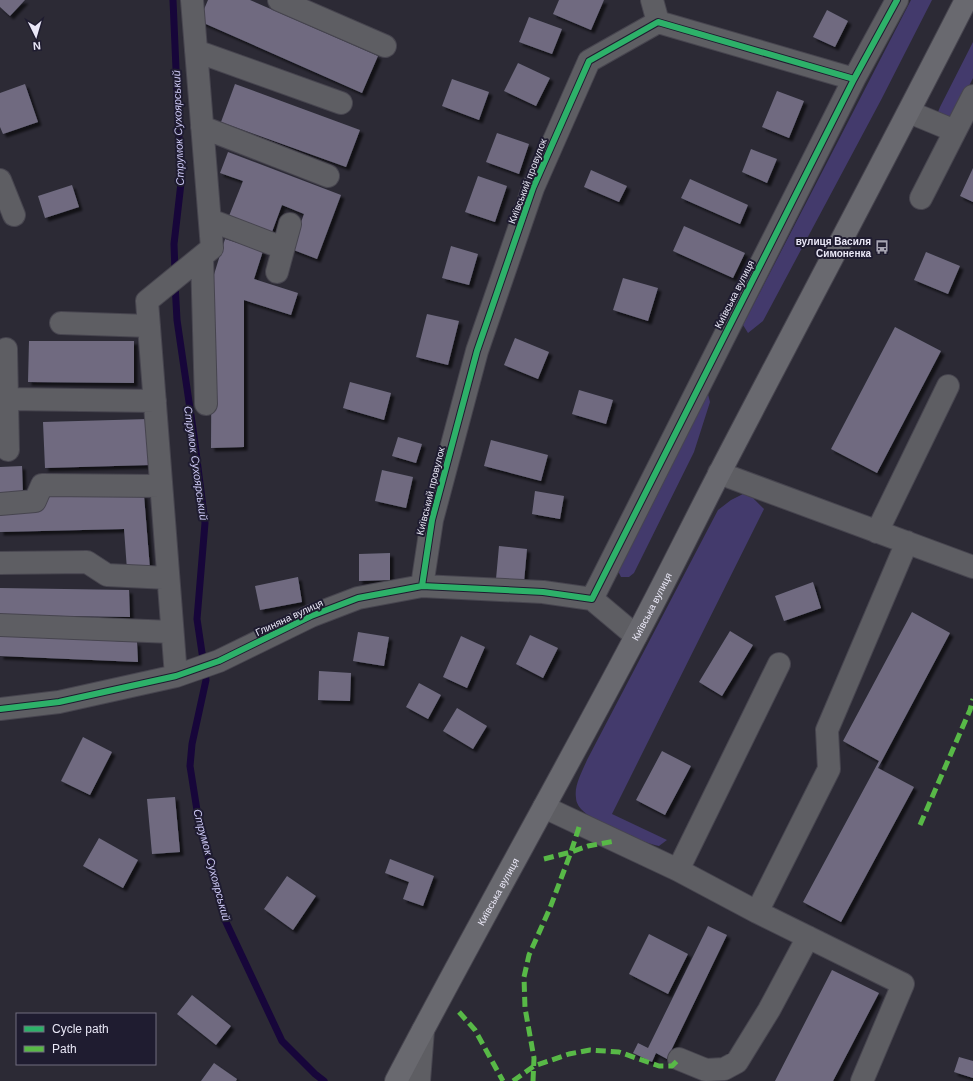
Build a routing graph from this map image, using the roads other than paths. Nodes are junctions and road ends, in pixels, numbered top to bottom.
1 (192, 0) edge
2 (279, 0) edge
3 (652, 0) edge
4 (897, 0) edge
5 (966, 0) edge
6 (658, 22) junction
7 (385, 46) dead end
8 (196, 51) junction
9 (854, 79) junction
10 (973, 96) edge
11 (342, 103) dead end
12 (909, 112) junction
13 (202, 127) junction
14 (955, 131) junction
15 (328, 176) dead end
16 (0, 180) edge
17 (921, 198) dead end
18 (14, 215) dead end
19 (210, 220) junction
20 (290, 224) dead end
21 (283, 248) junction
22 (196, 261) junction
23 (277, 272) dead end
24 (61, 323) dead end
25 (149, 326) junction
26 (6, 349) dead end
27 (948, 386) dead end
28 (7, 399) junction
29 (155, 401) junction
30 (206, 404) dead end
31 (8, 450) dead end
32 (719, 473) junction
33 (161, 486) junction
34 (0, 504) edge
35 (877, 532) junction
36 (907, 542) junction
37 (0, 563) edge
38 (973, 567) edge
39 (168, 578) junction
40 (422, 586) junction
41 (592, 599) junction
42 (0, 625) edge
43 (172, 632) junction
44 (636, 636) junction
45 (779, 664) dead end
46 (183, 674) junction
47 (0, 709) edge
48 (544, 807) junction
49 (678, 870) junction
50 (757, 912) junction
51 (808, 937) junction
52 (423, 1030) junction
53 (679, 1059) dead end
54 (396, 1081) edge
55 (418, 1081) edge
56 (862, 1081) edge

1 - 8 street
2 - 7 street
3 - 6 street
4 - 9 street, Київська вулиця
5 - 12 main road, Київська вулиця
6 - 9 street
6 - 40 street, Київський провулок
8 - 11 street
8 - 13 street
9 - 41 street, Київська вулиця
10 - 14 street
12 - 14 street
12 - 32 main road, Київська вулиця
13 - 15 street
13 - 19 street
14 - 17 street
16 - 18 street
19 - 21 street
19 - 22 street
20 - 21 street
21 - 23 street
22 - 25 street
22 - 30 street
24 - 25 street
25 - 29 street
26 - 28 street
27 - 35 street
28 - 29 street
28 - 31 street
29 - 33 street
32 - 35 street
32 - 44 main road, Київська вулиця
33 - 34 street
33 - 39 street
35 - 36 street
36 - 38 street
36 - 50 street
37 - 39 street
39 - 43 street
40 - 41 street, Глиняна вулиця
40 - 46 street, Глиняна вулиця
41 - 44 street
42 - 43 street
43 - 46 street
44 - 48 main road, Київська вулиця
45 - 49 street
46 - 47 street, Глиняна вулиця
48 - 49 street
48 - 52 main road, Київська вулиця
49 - 50 street
50 - 51 street
51 - 53 street
51 - 56 street
52 - 54 main road, Київська вулиця
52 - 55 street

